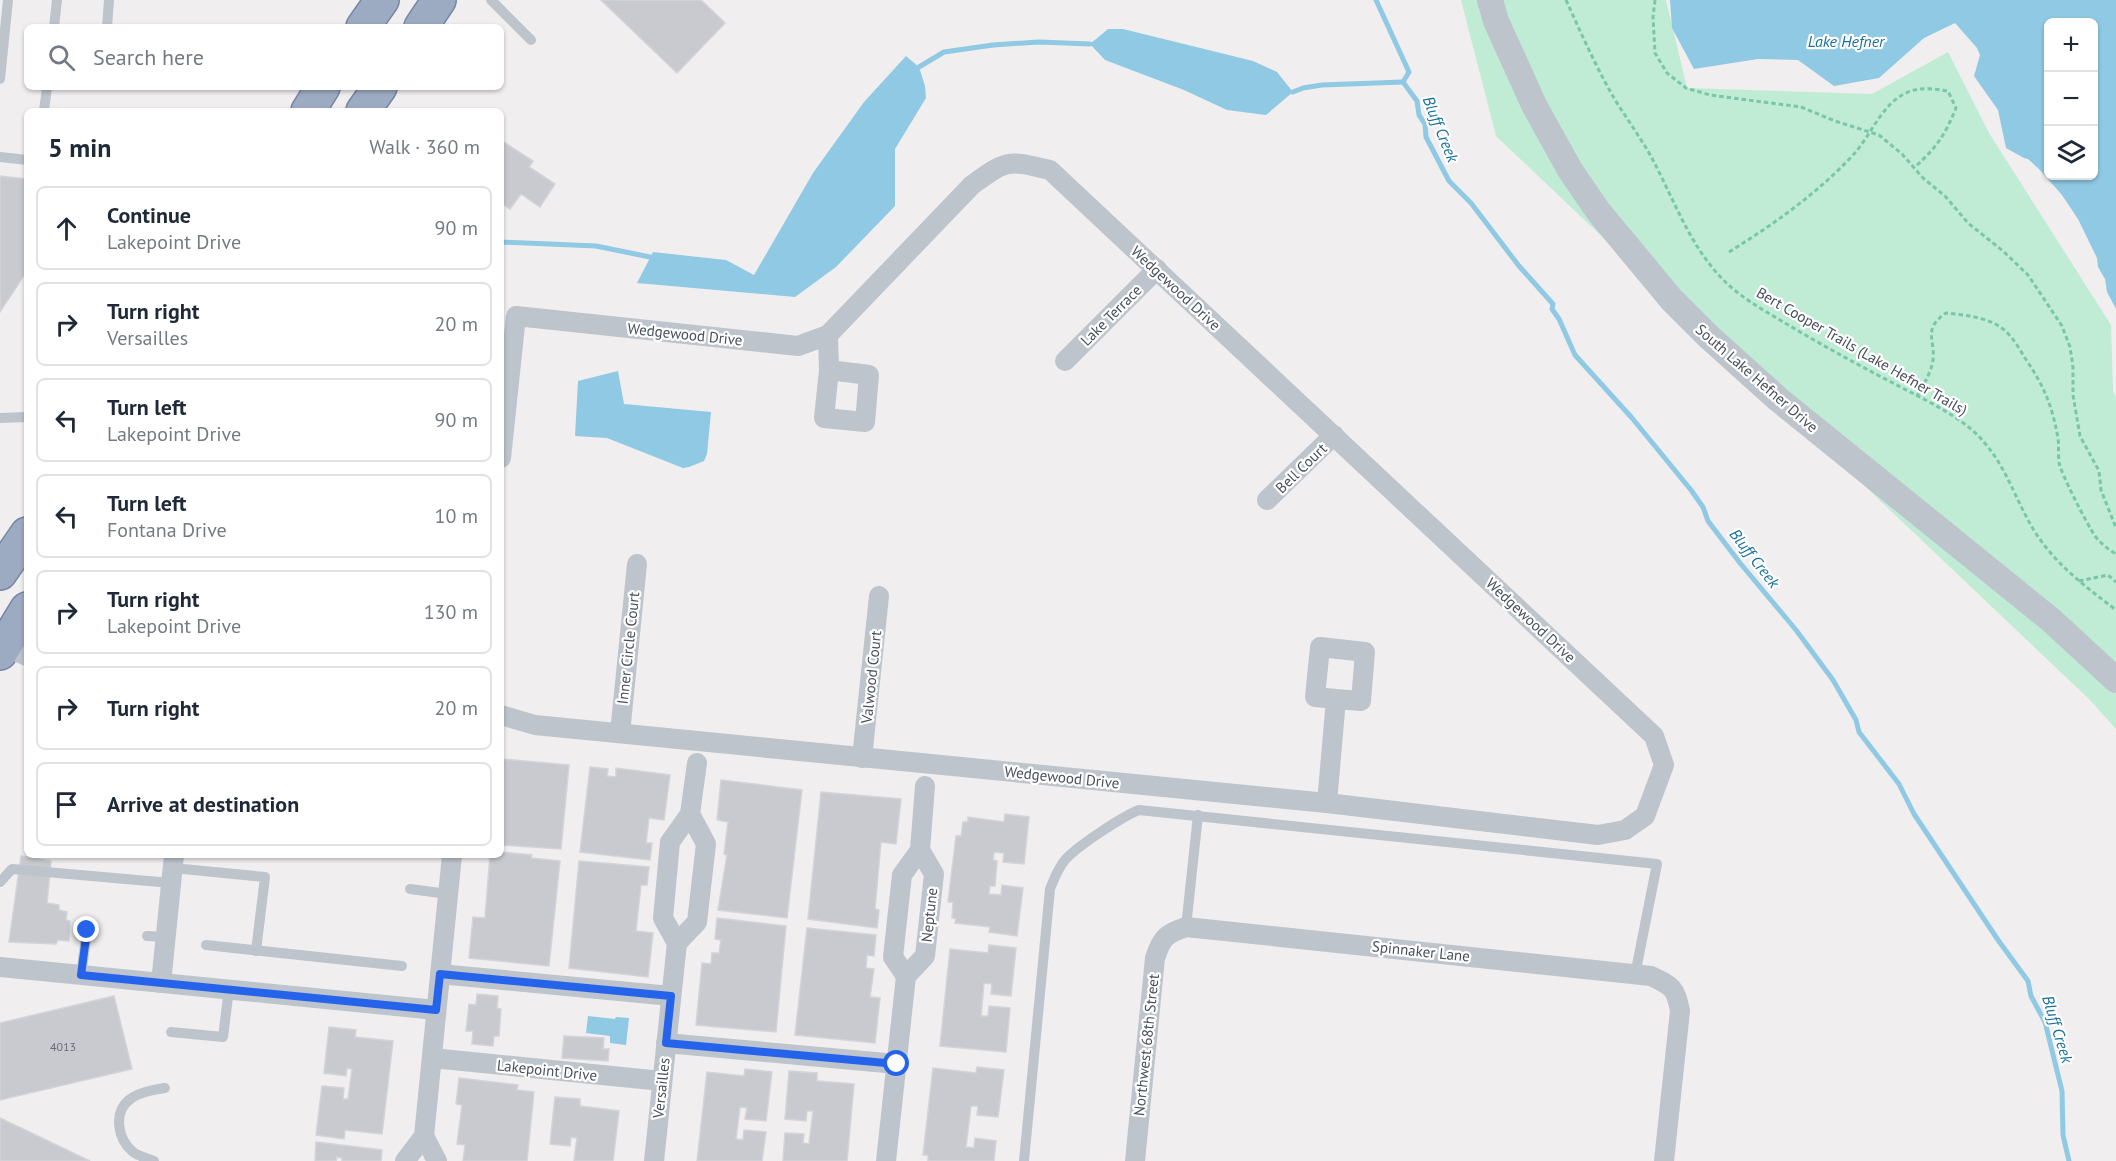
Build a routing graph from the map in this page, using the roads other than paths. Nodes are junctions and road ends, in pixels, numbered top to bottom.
1 (8, 0) edge
2 (57, 0) edge
3 (109, 0) edge
4 (382, 0) edge
5 (491, 0) edge
6 (1490, 0) edge
7 (54, 24) edge
8 (106, 24) edge
9 (365, 24) edge
10 (531, 40) dead end
11 (0, 79) edge
12 (47, 90) edge
13 (321, 90) edge
14 (378, 90) edge
15 (44, 108) edge
16 (310, 108) edge
17 (365, 108) edge
18 (0, 157) edge
19 (24, 160) edge
20 (1157, 269) junction
21 (828, 335) junction
22 (1065, 361) dead end
23 (829, 370) dead end
24 (24, 417) edge
25 (0, 418) edge
26 (504, 430) edge
27 (1334, 435) junction
28 (1267, 500) dead end
29 (24, 538) edge
30 (637, 564) dead end
31 (0, 573) edge
32 (879, 596) dead end
33 (24, 615) edge
34 (8, 650) edge
35 (2116, 680) edge
36 (1336, 699) dead end
37 (504, 716) edge
38 (620, 733) junction
39 (862, 758) junction
40 (697, 763) dead end
41 (925, 786) dead end
42 (1327, 803) junction
43 (690, 814) junction
44 (1198, 815) junction
45 (920, 850) junction
46 (452, 858) edge
47 (173, 869) edge
48 (0, 882) edge
49 (410, 889) dead end
50 (448, 894) junction
51 (87, 930) dead end
52 (1177, 930) junction
53 (677, 943) junction
54 (206, 945) dead end
55 (256, 951) junction
56 (402, 966) dead end
57 (0, 967) edge
58 (440, 974) junction
59 (81, 975) junction
60 (1635, 975) junction
61 (906, 976) junction
62 (161, 983) junction
63 (229, 990) junction
64 (671, 996) junction
65 (436, 1010) junction
66 (171, 1032) dead end
67 (666, 1043) junction
68 (432, 1058) junction
69 (897, 1064) junction
70 (662, 1081) junction
71 (165, 1088) dead end
72 (424, 1137) junction
73 (154, 1161) edge
74 (405, 1161) edge
75 (437, 1161) edge
76 (654, 1161) edge
77 (886, 1161) edge
78 (1024, 1161) edge
79 (1135, 1161) edge
80 (1664, 1161) edge

1 - 11 lane
2 - 7 lane
3 - 8 lane
4 - 9 highway
5 - 10 lane
6 - 35 street, South Lake Hefner Drive
12 - 15 lane
13 - 16 highway
14 - 17 highway
18 - 19 lane
20 - 21 street, Wedgewood Drive
20 - 22 street, Lake Terrace
20 - 27 street, Wedgewood Drive
21 - 23 street
21 - 26 street, Wedgewood Drive
24 - 25 lane
27 - 28 street, Bell Court
27 - 42 street, Wedgewood Drive
29 - 31 highway
30 - 38 street, Inner Circle Court
32 - 39 street, Valwood Court
33 - 34 highway
36 - 42 street
37 - 38 street, Wedgewood Drive
38 - 39 street, Wedgewood Drive
39 - 42 street, Wedgewood Drive
40 - 43 street
41 - 45 street
43 - 53 street
43 - 53 street
44 - 52 lane
44 - 60 lane
44 - 78 lane
45 - 61 street, Neptune
45 - 61 street, Neptune
46 - 50 street
47 - 48 lane
47 - 55 lane
47 - 62 street
49 - 50 lane
50 - 58 street
51 - 59 lane
52 - 60 street, Spinnaker Lane
52 - 79 street, Northwest 68th Street
53 - 64 street, Versailles
54 - 55 lane
55 - 56 lane
57 - 59 street
58 - 64 street
58 - 65 street
59 - 62 street
60 - 80 street, Spinnaker Lane
61 - 69 street
62 - 63 street
63 - 65 street
63 - 66 lane
64 - 67 street, Versailles
65 - 68 street
67 - 69 street
67 - 70 street, Versailles
68 - 70 street, Lakepoint Drive
68 - 72 street
69 - 77 street
70 - 76 street, Versailles
71 - 73 lane
72 - 74 street
72 - 75 street

